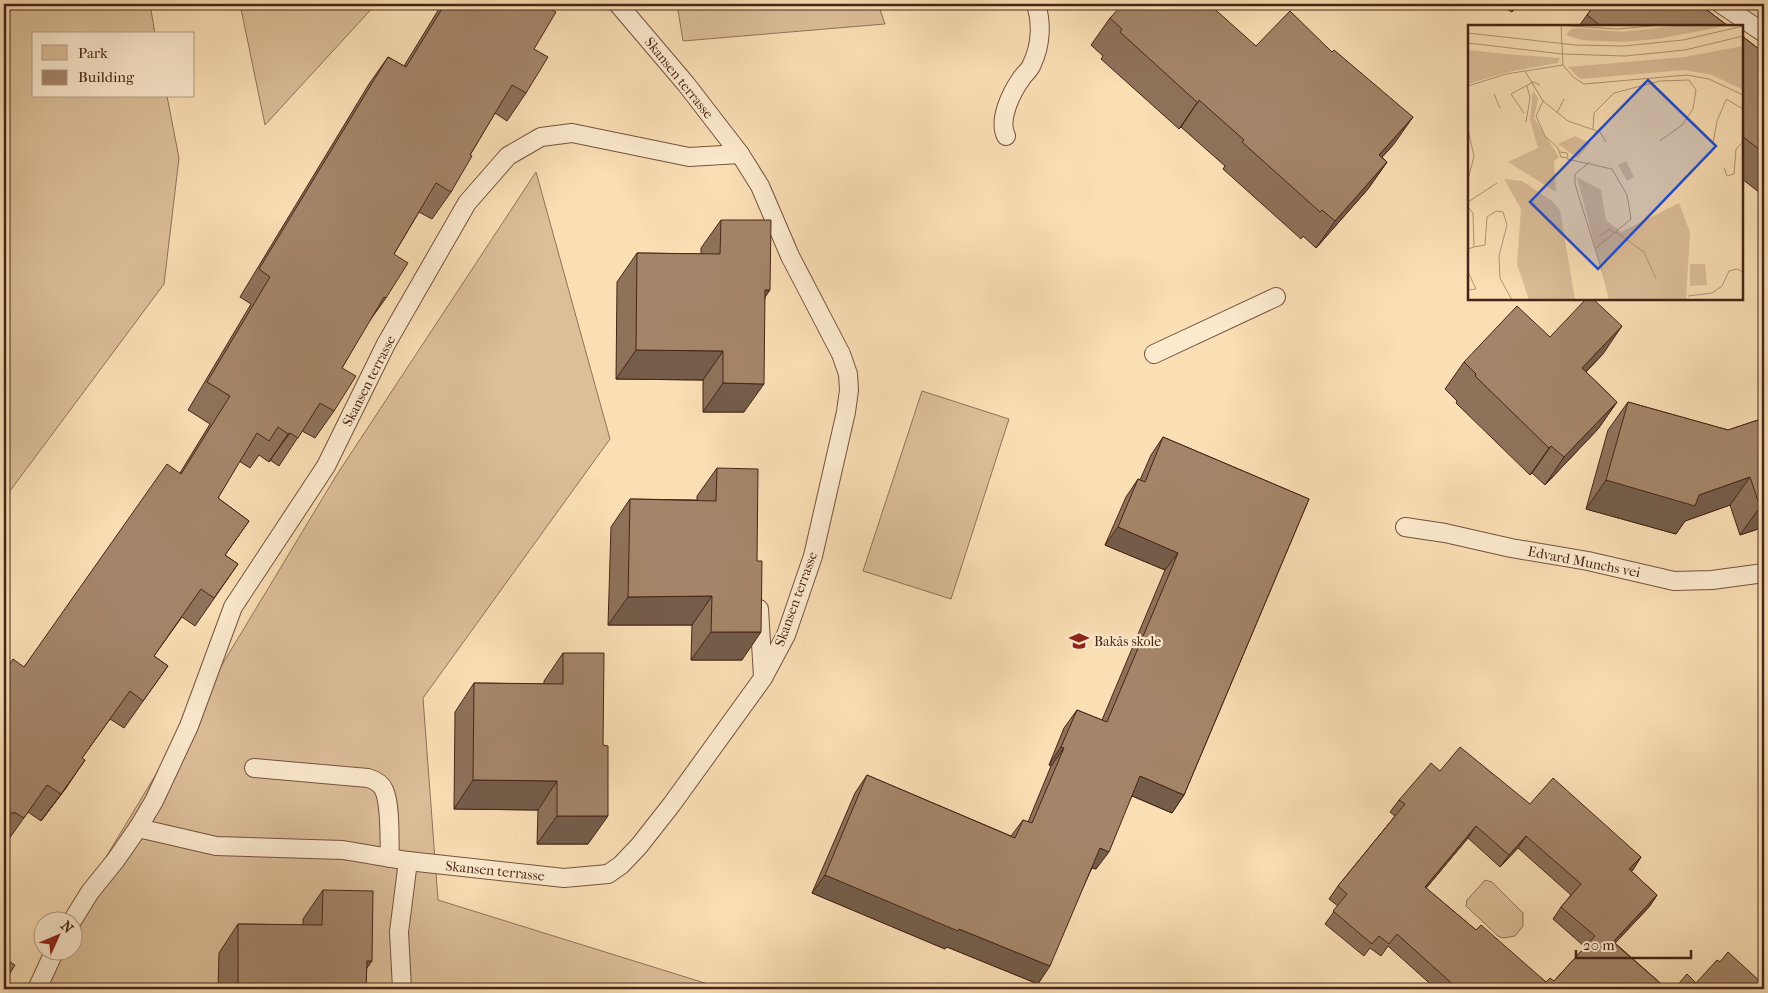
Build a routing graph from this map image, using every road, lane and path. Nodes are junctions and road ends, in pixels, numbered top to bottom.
1 (618, 4) edge
2 (1036, 4) edge
3 (1721, 4) edge
4 (1764, 33) edge
5 (1006, 136) dead end
6 (740, 154) junction
7 (1276, 297) dead end
8 (1154, 354) dead end
9 (1404, 527) dead end
10 (1764, 574) edge
11 (758, 597) edge
12 (763, 678) junction
13 (254, 768) dead end
14 (138, 828) junction
15 (390, 858) junction
16 (408, 861) junction
17 (78, 910) edge
18 (50, 960) edge
19 (37, 989) edge
20 (402, 989) edge

1 - 6 lane, Skansen terrasse
2 - 5 lane
3 - 4 lane
6 - 12 lane, Skansen terrasse
6 - 14 lane, Skansen terrasse
7 - 8 lane
9 - 10 lane, Edvard Munchs vei
11 - 12 lane
12 - 16 lane, Skansen terrasse
13 - 15 lane
14 - 15 lane, Skansen terrasse
14 - 17 lane, Skansen terrasse
15 - 16 lane, Skansen terrasse
16 - 20 lane
18 - 19 lane

